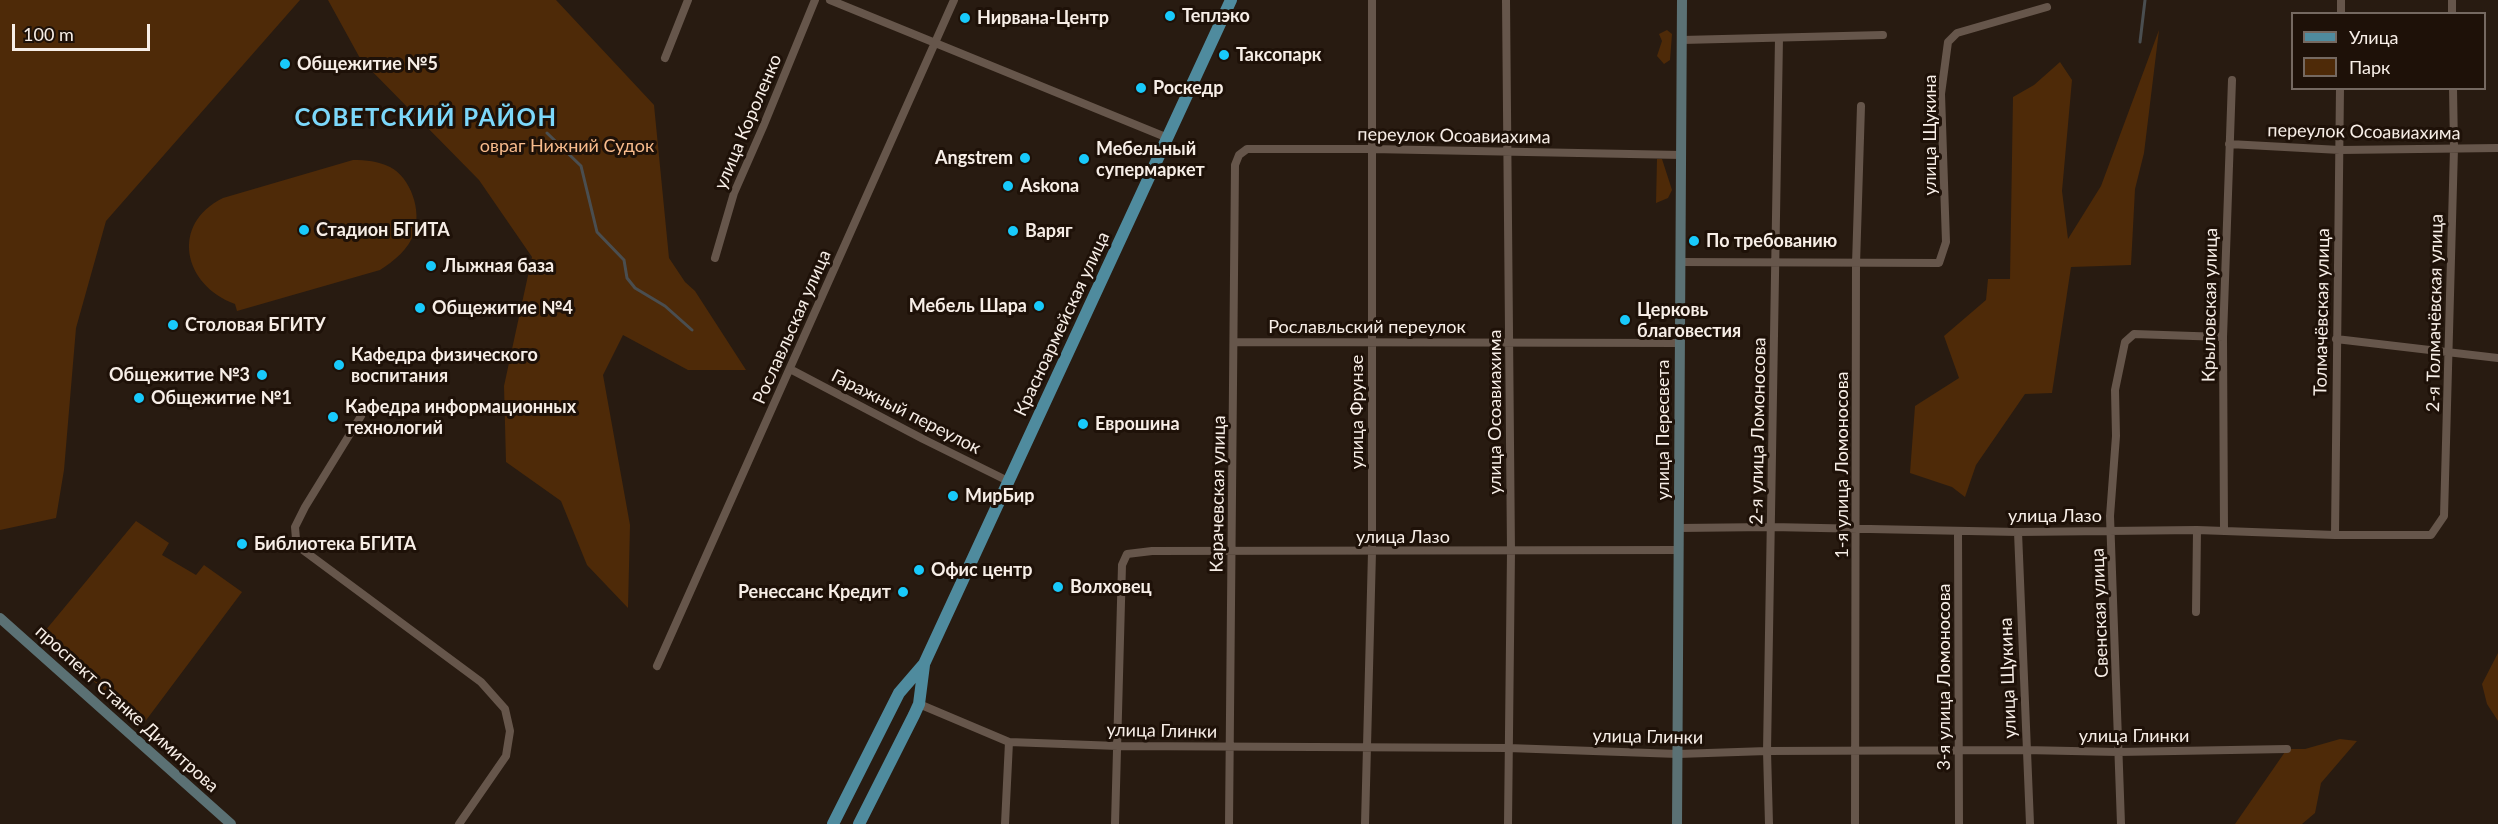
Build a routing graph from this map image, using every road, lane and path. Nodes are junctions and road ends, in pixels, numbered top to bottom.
1 (688, 0) edge
2 (814, 0) edge
3 (830, 0) edge
4 (954, 0) edge
5 (1232, 0) edge
6 (1372, 0) edge
7 (1506, 0) edge
8 (1682, 0) edge
9 (2047, 7) dead end
10 (1883, 35) dead end
11 (1779, 38) junction
12 (1682, 40) junction
13 (935, 42) junction
14 (665, 58) dead end
15 (2232, 80) dead end
16 (2340, 90) edge
17 (2453, 90) edge
18 (1861, 106) dead end
19 (1168, 138) junction
20 (2229, 144) junction
21 (2454, 148) junction
22 (2498, 148) edge
23 (1371, 149) junction
24 (2340, 150) junction
25 (1509, 152) junction
26 (1682, 155) junction
27 (1235, 165) joint
28 (715, 258) dead end
29 (1681, 262) junction
30 (1776, 263) junction
31 (1856, 264) junction
32 (2223, 337) junction
33 (2336, 339) junction
34 (1234, 342) junction
35 (1509, 342) junction
36 (1680, 343) junction
37 (1371, 344) junction
38 (2450, 351) junction
39 (2498, 358) edge
40 (790, 369) junction
41 (361, 416) dead end
42 (1008, 481) junction
43 (1771, 527) junction
44 (1679, 528) junction
45 (1857, 528) junction
46 (2197, 530) junction
47 (1958, 531) junction
48 (2112, 531) junction
49 (2224, 531) junction
50 (2018, 532) junction
51 (2335, 535) junction
52 (2431, 535) joint
53 (1679, 550) junction
54 (1510, 551) junction
55 (1232, 552) junction
56 (1372, 552) junction
57 (2196, 612) dead end
58 (0, 618) edge
59 (924, 664) junction
60 (657, 666) dead end
61 (919, 704) junction
62 (1009, 742) junction
63 (1118, 746) junction
64 (1366, 747) junction
65 (1230, 748) junction
66 (1508, 748) junction
67 (2287, 749) dead end
68 (1959, 750) junction
69 (2025, 750) junction
70 (1767, 751) junction
71 (1856, 751) junction
72 (2118, 752) junction
73 (1678, 754) junction
74 (231, 824) edge
75 (459, 824) edge
76 (833, 824) edge
77 (860, 824) edge
78 (1005, 824) edge
79 (1115, 824) edge
80 (1229, 824) edge
81 (1365, 824) edge
82 (1508, 824) edge
83 (1677, 824) edge
84 (1768, 824) edge
85 (1855, 824) edge
86 (1959, 824) edge
87 (2030, 824) edge
88 (2121, 824) edge

1 - 14 street
2 - 28 street, улица Короленко
3 - 13 street
4 - 13 street, Рославльская улица
5 - 19 main road, Красноармейская улица
6 - 23 street, улица Фрунзе
7 - 25 street, улица Осоавиахима
8 - 12 main road, улица Пересвета
9 - 31 street, улица Щукина
10 - 11 street
11 - 12 street
11 - 30 street, 2-я улица Ломоносова
12 - 26 main road, улица Пересвета
13 - 19 street
13 - 40 street, Рославльская улица
15 - 20 street, Крыловская улица
16 - 24 street, Толмачёвская улица
17 - 21 street, 2-я Толмачёвская улица
18 - 31 street, 1-я улица Ломоносова
19 - 42 main road, Красноармейская улица
20 - 24 street, переулок Осоавиахима
20 - 32 street, Крыловская улица
21 - 22 street, переулок Осоавиахима
21 - 24 street, переулок Осоавиахима
21 - 38 street, 2-я Толмачёвская улица
23 - 25 street, переулок Осоавиахима
23 - 27 street, переулок Осоавиахима
23 - 37 street, улица Фрунзе
24 - 33 street, Толмачёвская улица
25 - 26 street, переулок Осоавиахима
25 - 35 street, улица Осоавиахима
26 - 29 main road, улица Пересвета
27 - 34 street, Карачевская улица
29 - 30 street
29 - 36 main road, улица Пересвета
30 - 31 street
30 - 43 street, 2-я улица Ломоносова
31 - 45 street, 1-я улица Ломоносова
32 - 48 street, Свенская улица
32 - 49 street, Крыловская улица
33 - 38 street
33 - 51 street, Толмачёвская улица
34 - 37 street, Рославльский переулок
34 - 55 street, Карачевская улица
35 - 36 street, Рославльский переулок
35 - 37 street, Рославльский переулок
35 - 54 street, улица Осоавиахима
36 - 44 main road, улица Пересвета
37 - 56 street, улица Фрунзе
38 - 39 street
38 - 52 street, 2-я Толмачёвская улица
40 - 42 street, Гаражный переулок
40 - 60 street, Рославльская улица
41 - 75 street
42 - 59 main road, Красноармейская улица
43 - 44 street, улица Лазо
43 - 45 street, улица Лазо
43 - 70 street, 2-я улица Ломоносова
44 - 53 main road, улица Пересвета
45 - 47 street, улица Лазо
45 - 71 street, 1-я улица Ломоносова
46 - 48 street, улица Лазо
46 - 49 street, улица Лазо
46 - 57 street
47 - 50 street, улица Лазо
47 - 68 street, 3-я улица Ломоносова
48 - 50 street, улица Лазо
48 - 72 street, Свенская улица
49 - 51 street, улица Лазо
50 - 69 street, улица Щукина
51 - 52 street, улица Лазо
53 - 54 street, улица Лазо
53 - 73 main road, улица Пересвета
54 - 56 street, улица Лазо
54 - 66 street, улица Осоавиахима
55 - 56 street, улица Лазо
55 - 63 street, улица Лазо
55 - 65 street, Карачевская улица
56 - 64 street, улица Фрунзе
58 - 74 main road, проспект Станке Димитрова
59 - 61 main road
59 - 76 main road
61 - 62 street
61 - 77 main road
62 - 63 street, улица Глинки
62 - 78 street
63 - 65 street, улица Глинки
63 - 79 street
64 - 65 street, улица Глинки
64 - 66 street, улица Глинки
64 - 81 street, улица Фрунзе
65 - 80 street, Карачевская улица
66 - 73 street, улица Глинки
66 - 82 street, улица Осоавиахима
67 - 72 street, улица Глинки
68 - 69 street, улица Глинки
68 - 71 street, улица Глинки
68 - 86 street, 3-я улица Ломоносова
69 - 72 street, улица Глинки
69 - 87 street, улица Щукина
70 - 71 street, улица Глинки
70 - 73 street, улица Глинки
70 - 84 street, 2-я улица Ломоносова
71 - 85 street, 1-я улица Ломоносова
72 - 88 street, Свенская улица
73 - 83 main road, улица Пересвета

